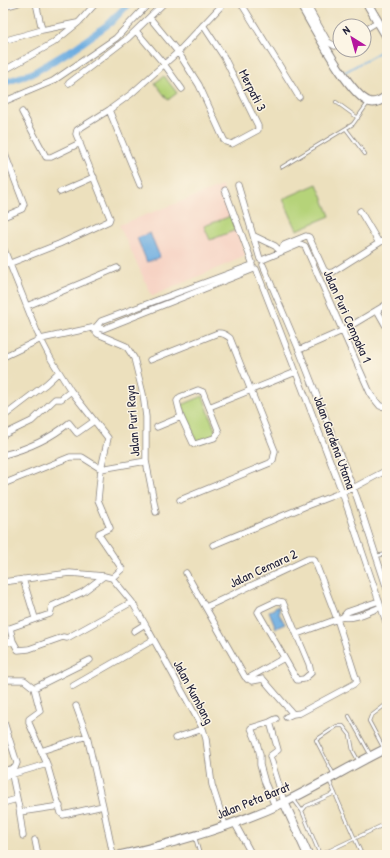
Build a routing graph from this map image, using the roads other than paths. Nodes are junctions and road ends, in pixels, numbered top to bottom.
1 (18, 3) edge
2 (36, 3) edge
3 (96, 3) edge
4 (149, 3) edge
5 (164, 3) edge
6 (224, 3) edge
7 (241, 3) edge
8 (300, 3) edge
9 (306, 3) edge
10 (367, 3) edge
11 (3, 7) edge
12 (150, 18) junction
13 (79, 22) junction
14 (377, 22) junction
15 (203, 25) junction
16 (372, 25) edge
17 (42, 30) junction
18 (136, 31) junction
19 (387, 37) edge
20 (3, 41) edge
21 (332, 44) edge
22 (178, 52) junction
23 (164, 64) junction
24 (3, 71) edge
25 (69, 83) dead end
26 (182, 89) dead end
27 (387, 96) edge
28 (299, 97) dead end
29 (3, 102) edge
30 (336, 102) dead end
31 (369, 102) junction
32 (109, 110) junction
33 (22, 112) dead end
34 (358, 118) junction
35 (346, 129) junction
36 (80, 143) junction
37 (3, 149) edge
38 (365, 154) dead end
39 (282, 167) dead end
40 (94, 177) junction
41 (140, 185) dead end
42 (238, 185) dead end
43 (225, 190) dead end
44 (60, 192) dead end
45 (360, 212) dead end
46 (3, 217) edge
47 (254, 236) junction
48 (387, 238) edge
49 (379, 243) junction
50 (3, 247) edge
51 (283, 250) junction
52 (262, 261) junction
53 (10, 264) junction
54 (3, 266) edge
55 (254, 266) junction
56 (116, 268) dead end
57 (387, 304) edge
58 (27, 306) junction
59 (377, 310) junction
60 (94, 328) junction
61 (387, 328) edge
62 (342, 331) junction
63 (41, 339) junction
64 (299, 350) junction
65 (3, 358) edge
66 (150, 360) dead end
67 (59, 372) junction
68 (296, 372) junction
69 (250, 390) junction
70 (71, 391) junction
71 (209, 406) junction
72 (387, 407) edge
73 (3, 417) edge
74 (181, 417) junction
75 (94, 421) junction
76 (157, 427) dead end
77 (3, 435) edge
78 (3, 455) edge
79 (146, 461) junction
80 (101, 469) junction
81 (387, 470) edge
82 (3, 476) edge
83 (4, 484) edge
84 (353, 488) junction
85 (342, 492) junction
86 (180, 500) dead end
87 (156, 512) dead end
88 (213, 545) dead end
89 (387, 554) edge
90 (375, 557) junction
91 (186, 573) dead end
92 (104, 576) junction
93 (112, 578) junction
94 (23, 579) junction
95 (3, 582) edge
96 (387, 589) edge
97 (379, 601) junction
98 (132, 602) junction
99 (206, 607) junction
100 (381, 607) junction
101 (35, 618) junction
102 (340, 618) junction
103 (145, 624) junction
104 (387, 625) edge
105 (134, 631) dead end
106 (297, 634) junction
107 (153, 640) junction
108 (13, 641) junction
109 (3, 643) edge
110 (284, 658) junction
111 (90, 660) dead end
112 (3, 678) edge
113 (246, 678) junction
114 (74, 686) dead end
115 (34, 688) junction
116 (76, 706) dead end
117 (384, 706) dead end
118 (293, 714) junction
119 (350, 716) dead end
120 (286, 717) dead end
121 (276, 719) dead end
122 (3, 722) edge
123 (270, 722) junction
124 (203, 729) junction
125 (87, 736) junction
126 (175, 738) dead end
127 (386, 749) edge
128 (41, 751) junction
129 (372, 756) junction
130 (359, 763) junction
131 (47, 764) junction
132 (3, 771) edge
133 (12, 775) junction
134 (331, 777) junction
135 (3, 778) edge
136 (335, 793) junction
137 (292, 798) junction
138 (17, 799) junction
139 (3, 802) edge
140 (284, 802) junction
141 (60, 806) junction
142 (103, 806) junction
143 (275, 806) junction
144 (302, 811) junction
145 (20, 812) junction
146 (234, 822) junction
147 (226, 825) junction
148 (387, 826) edge
149 (23, 836) dead end
150 (195, 836) junction
151 (355, 839) junction
152 (35, 840) dead end
153 (3, 847) edge
154 (5, 855) edge
155 (38, 855) edge
156 (113, 855) edge
157 (120, 855) edge
158 (200, 855) edge
159 (252, 855) edge
160 (308, 855) edge
161 (320, 855) edge
162 (362, 855) edge

1 - 11 street
2 - 17 street
3 - 13 street
4 - 29 street
5 - 12 street
6 - 15 street
7 - 28 street
8 - 31 main road
9 - 21 street
10 - 14 main road
12 - 18 street
12 - 22 street
13 - 17 street
13 - 24 street
14 - 16 street
14 - 19 main road
15 - 22 street
15 - 22 street, Merpati 3
17 - 20 street
18 - 23 street
18 - 25 street
22 - 23 street
23 - 26 street
23 - 32 street
27 - 31 main road
30 - 34 lane
31 - 34 lane
32 - 36 street
32 - 41 street
33 - 36 street
34 - 35 lane
35 - 38 lane
35 - 39 lane
36 - 40 street
37 - 46 street
40 - 44 street
40 - 53 street
42 - 47 street, Jalan Gardena Utama
43 - 55 street, Jalan Gardena Utama
45 - 49 street
47 - 51 street
47 - 52 street, Jalan Gardena Utama
48 - 49 street
49 - 51 street
50 - 53 street
51 - 52 street
51 - 62 street, Jalan Puri Cempaka 1
52 - 55 street
52 - 55 street
52 - 64 street, Jalan Gardena Utama
53 - 54 street
53 - 58 street
55 - 60 street
55 - 68 street, Jalan Gardena Utama
56 - 58 street
57 - 59 street
58 - 63 street
59 - 61 street
59 - 62 street
60 - 63 street
60 - 79 street, Jalan Puri Raya
62 - 64 street
62 - 72 street, Jalan Puri Cempaka 1
63 - 65 street
63 - 67 street
64 - 84 street, Jalan Gardena Utama
66 - 69 street
67 - 70 street
67 - 73 street
68 - 69 street
68 - 85 street, Jalan Gardena Utama
69 - 71 street
69 - 86 street
70 - 75 street
70 - 77 street
71 - 74 street
71 - 74 street
74 - 76 street
75 - 78 street
75 - 80 street
79 - 80 street
79 - 87 street, Jalan Puri Raya
80 - 83 street
80 - 93 street
81 - 84 street
82 - 83 street
84 - 85 street
84 - 90 street, Jalan Gardena Utama
85 - 88 street
85 - 97 street, Jalan Gardena Utama
89 - 90 lane
90 - 96 street, Jalan Gardena Utama
91 - 99 street
92 - 93 street
92 - 94 street
92 - 101 street
93 - 98 street, Jalan Kumbang
94 - 95 street
94 - 101 street
97 - 100 street, Jalan Gardena Utama
97 - 102 street
98 - 103 street, Jalan Kumbang
98 - 108 street
99 - 102 street, Jalan Cemara 2
99 - 113 street
100 - 102 street
100 - 104 street, Jalan Gardena Utama
101 - 108 street
102 - 106 street
102 - 118 street
103 - 105 street
103 - 107 street, Jalan Kumbang
106 - 110 street
106 - 110 street
107 - 114 street
107 - 124 street, Jalan Kumbang
108 - 109 street
110 - 113 street
111 - 115 street
112 - 115 street
113 - 118 street
115 - 128 street
116 - 125 street
117 - 127 lane
118 - 120 street
119 - 129 lane
121 - 123 street
122 - 132 street
123 - 140 street
123 - 143 street
124 - 126 street
124 - 147 street, Jalan Kumbang
125 - 128 street
125 - 142 street
127 - 129 main road, Jalan Peta Barat
128 - 131 street
129 - 130 main road, Jalan Peta Barat
130 - 134 main road, Jalan Peta Barat
130 - 134 lane
131 - 133 street
131 - 141 street
133 - 135 street
133 - 138 street
134 - 136 lane
134 - 137 main road, Jalan Peta Barat
136 - 144 lane
136 - 151 lane
137 - 140 main road, Jalan Peta Barat
137 - 144 lane
138 - 139 street
138 - 145 street
140 - 143 main road, Jalan Peta Barat
140 - 160 main road
141 - 142 street
141 - 145 street
142 - 156 street
143 - 146 main road, Jalan Peta Barat
144 - 161 lane
145 - 149 street
146 - 147 main road, Jalan Peta Barat
146 - 159 street
147 - 150 main road, Jalan Peta Barat
148 - 151 lane
150 - 157 main road, Jalan Peta Barat
150 - 158 lane
151 - 161 lane
151 - 162 lane
152 - 155 street
153 - 154 street

